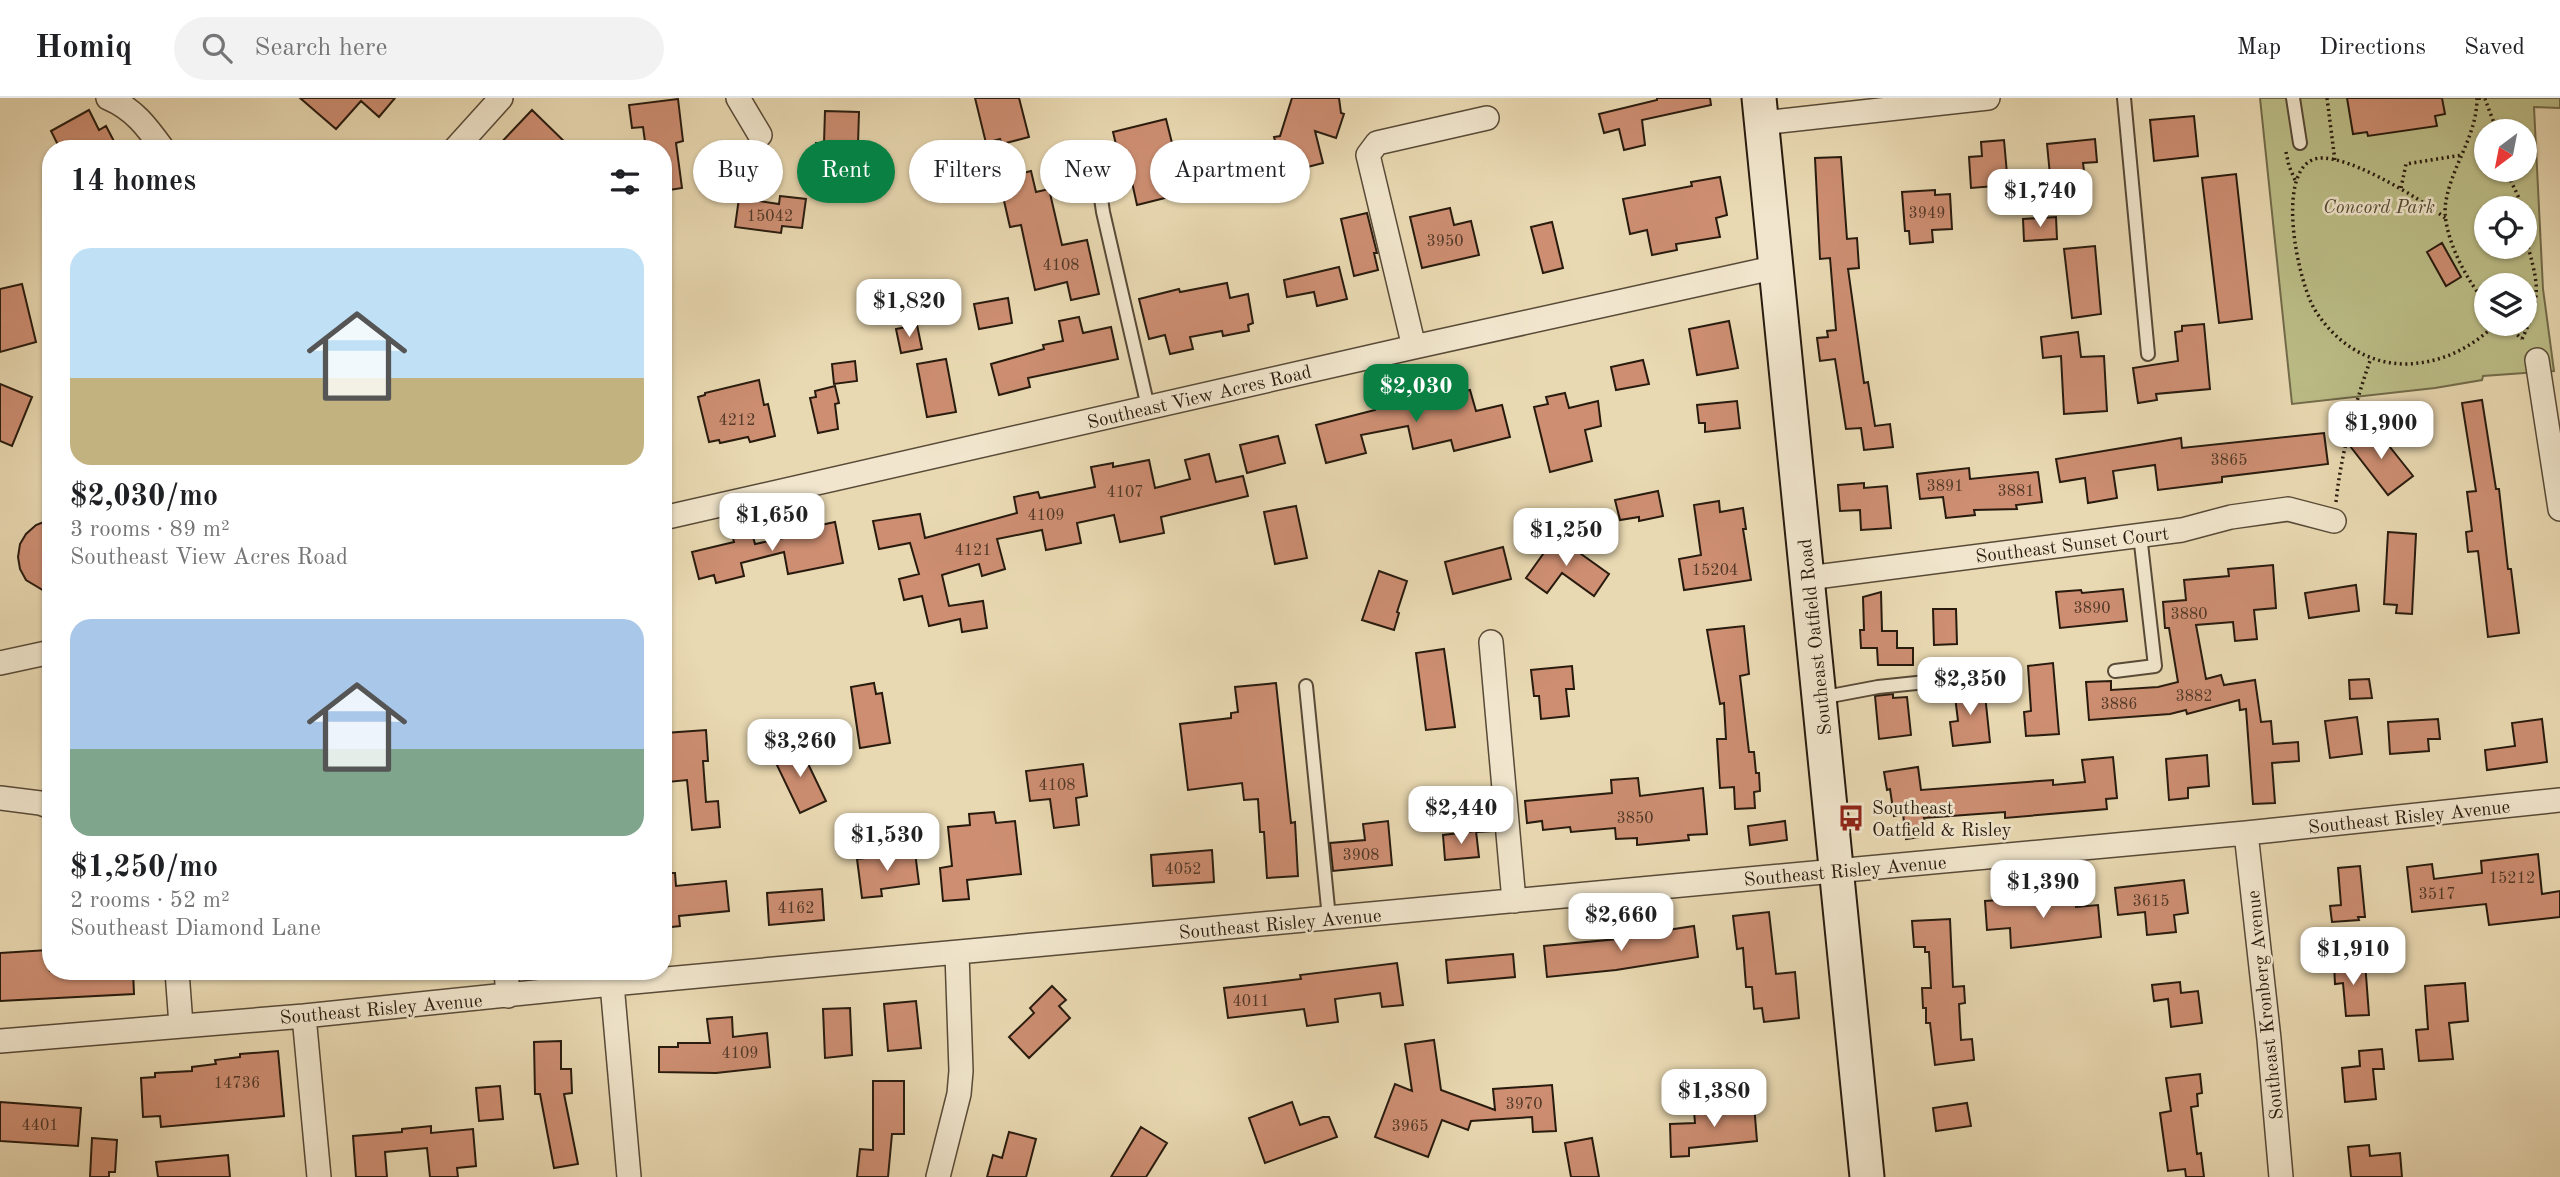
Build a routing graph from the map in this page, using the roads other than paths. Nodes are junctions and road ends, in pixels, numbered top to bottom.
1 (108, 98) edge
2 (501, 98) edge
3 (738, 98) edge
4 (1988, 98) edge
5 (2124, 98) edge
6 (2294, 98) edge
7 (1760, 110) edge
8 (1487, 118) dead end
9 (760, 135) dead end
10 (156, 140) edge
11 (463, 140) edge
12 (2300, 143) dead end
13 (1102, 203) edge
14 (1777, 268) junction
15 (1413, 347) junction
16 (2148, 354) dead end
17 (2538, 360) road end
18 (1148, 407) junction
19 (2560, 509) edge
20 (672, 517) edge
21 (2334, 521) road end
22 (2140, 534) junction
23 (1808, 578) junction
24 (1491, 642) dead end
25 (42, 654) edge
26 (0, 663) edge
27 (2115, 671) dead end
28 (2012, 673) dead end
29 (1306, 686) dead end
30 (1820, 698) junction
31 (0, 798) edge
32 (2560, 800) edge
33 (42, 804) edge
34 (2246, 833) junction
35 (1837, 871) junction
36 (1514, 901) junction
37 (1329, 918) junction
38 (957, 953) junction
39 (672, 979) edge
40 (178, 980) edge
41 (507, 980) edge
42 (657, 980) edge
43 (612, 984) junction
44 (508, 996) junction
45 (303, 1016) junction
46 (181, 1025) junction
47 (0, 1041) edge
48 (319, 1177) edge
49 (629, 1177) edge
50 (938, 1177) edge
51 (1867, 1177) edge
52 (2281, 1177) edge

1 - 10 street
2 - 11 street
3 - 9 street
4 - 7 street
5 - 16 lane
6 - 12 lane
7 - 14 main road, Southeast Oatfield Road
8 - 15 street
13 - 18 lane
14 - 15 street, Southeast View Acres Road
14 - 23 main road, Southeast Oatfield Road
15 - 18 street, Southeast View Acres Road
17 - 19 street
18 - 20 street, Southeast View Acres Road
21 - 22 street, Southeast Sunset Court
22 - 23 street, Southeast Sunset Court
22 - 27 lane
23 - 30 main road, Southeast Oatfield Road
24 - 36 street
25 - 26 street
28 - 30 lane
29 - 37 lane
30 - 35 main road, Southeast Oatfield Road
31 - 33 street
32 - 34 street, Southeast Risley Avenue
34 - 35 street, Southeast Risley Avenue
34 - 52 street, Southeast Kronberg Avenue
35 - 36 street, Southeast Risley Avenue
35 - 51 main road, Southeast Oatfield Road
36 - 37 street, Southeast Risley Avenue
37 - 38 street, Southeast Risley Avenue
38 - 39 street, Southeast Risley Avenue
38 - 50 street
40 - 46 street
41 - 44 street
42 - 43 street, Southeast Risley Avenue
43 - 44 street, Southeast Risley Avenue
43 - 49 street
44 - 45 street, Southeast Risley Avenue
45 - 46 street, Southeast Risley Avenue
45 - 48 street
46 - 47 street, Southeast Risley Avenue

